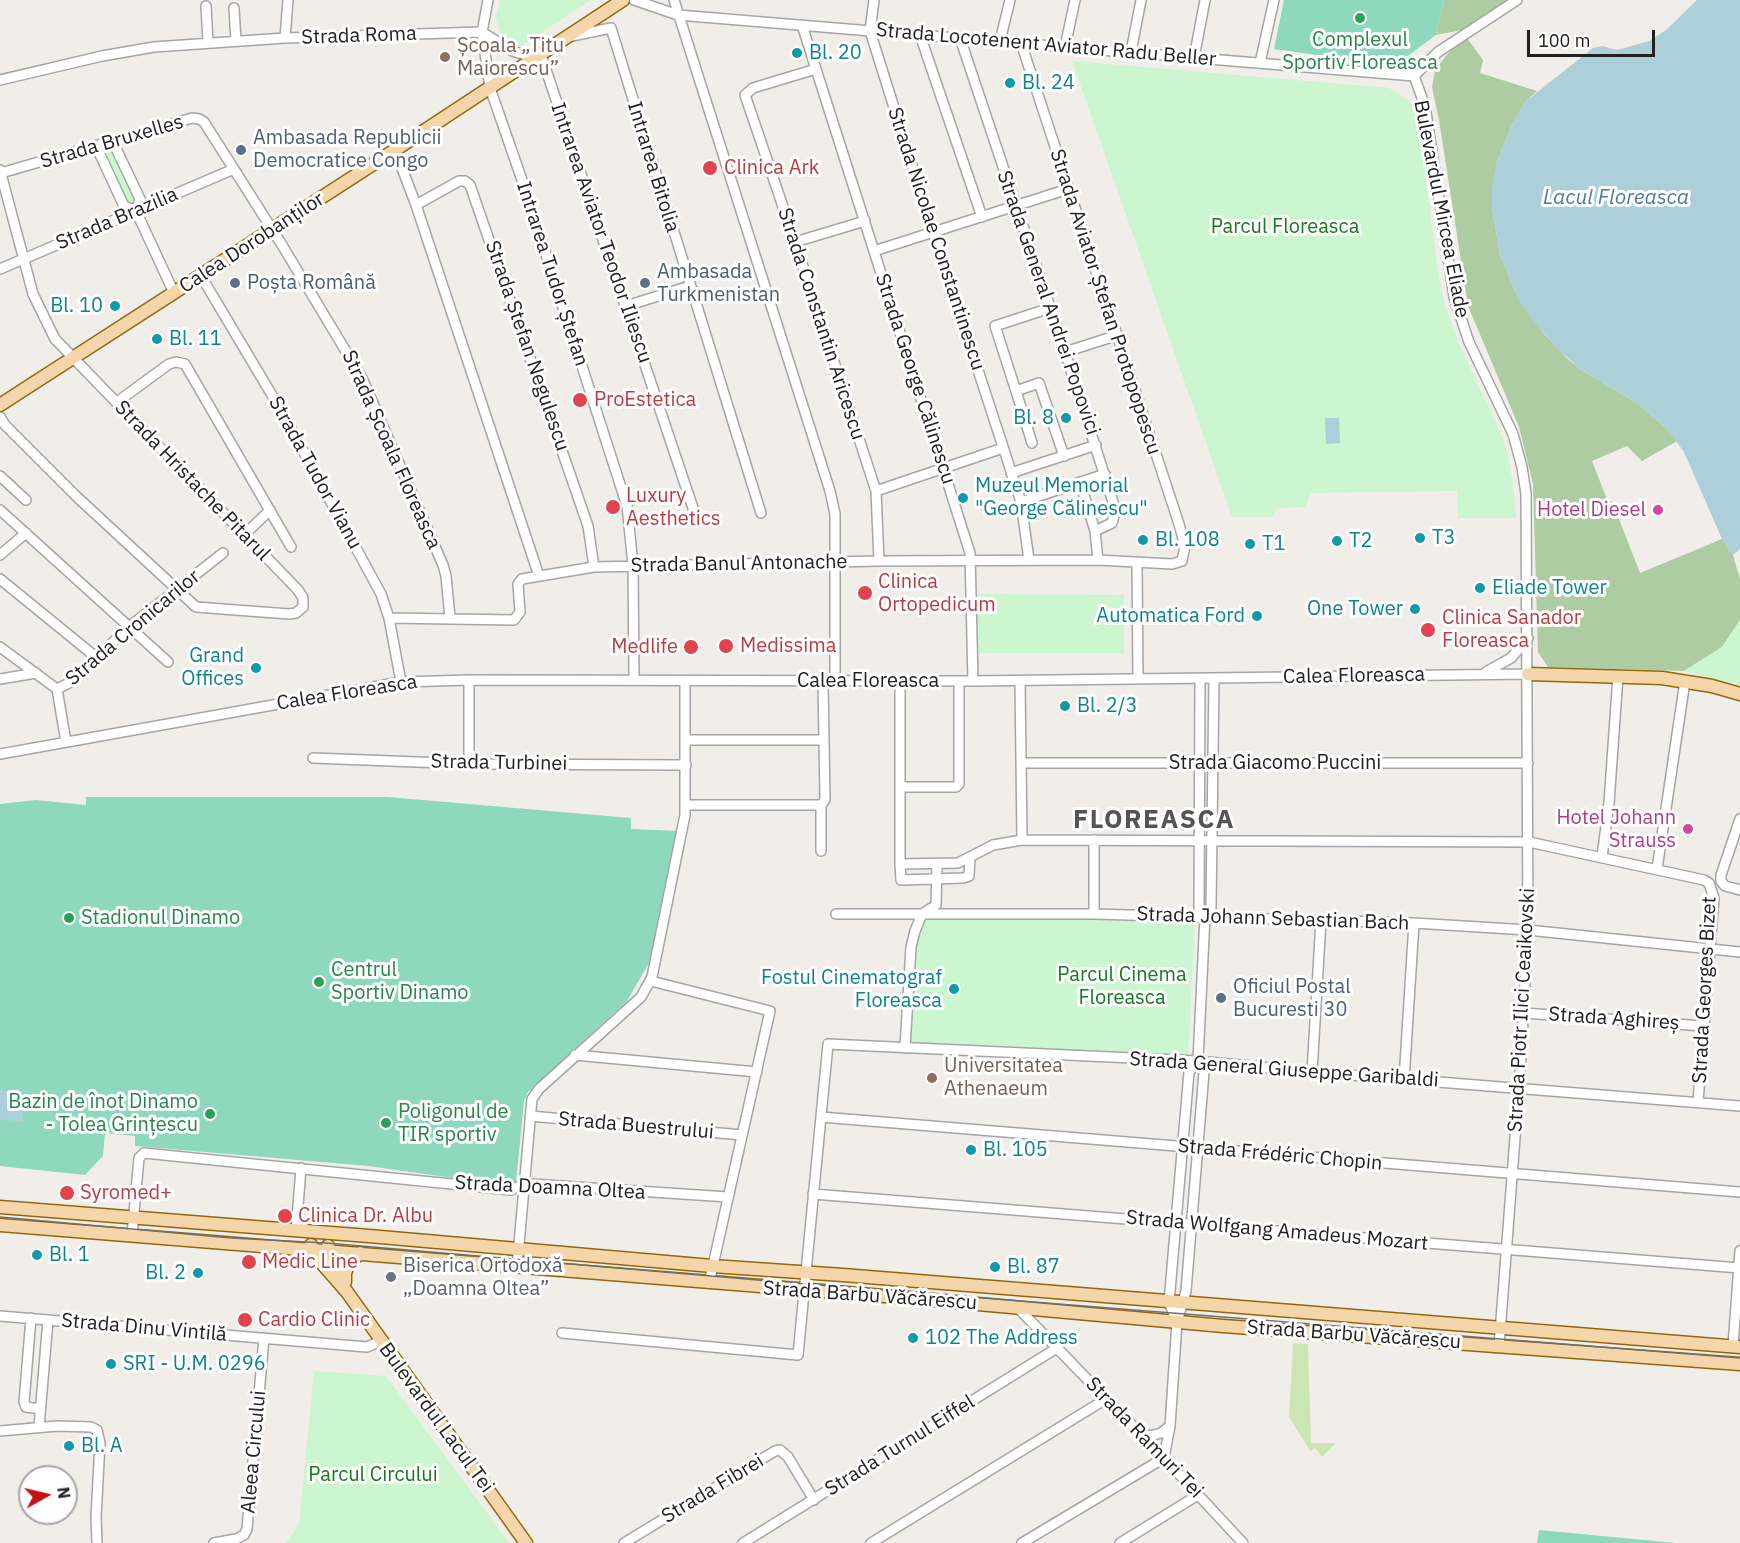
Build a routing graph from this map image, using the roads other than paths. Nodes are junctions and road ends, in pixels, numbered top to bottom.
1 (288, 0) edge
2 (488, 0) edge
3 (623, 0) edge
4 (634, 0) edge
5 (666, 0) edge
6 (674, 0) edge
7 (874, 0) edge
8 (1010, 0) edge
9 (1075, 0) edge
10 (1141, 0) edge
11 (1204, 0) edge
12 (1274, 0) edge
13 (1517, 0) edge
14 (206, 6) dead end
15 (234, 8) dead end
16 (678, 15) junction
17 (802, 25) junction
18 (870, 31) junction
19 (482, 32) junction
20 (920, 35) junction
21 (569, 37) junction
22 (285, 38) junction
23 (960, 38) junction
24 (236, 41) junction
25 (1000, 41) junction
26 (208, 42) junction
27 (1021, 43) junction
28 (1065, 47) junction
29 (1131, 52) junction
30 (539, 57) junction
31 (1194, 58) junction
32 (1260, 63) junction
33 (816, 69) junction
34 (1414, 76) junction
35 (0, 80) edge
36 (490, 88) junction
37 (113, 141) junction
38 (96, 146) junction
39 (395, 150) junction
40 (234, 169) junction
41 (0, 172) edge
42 (1068, 189) junction
43 (416, 205) junction
44 (1015, 207) junction
45 (136, 211) junction
46 (982, 217) junction
47 (864, 221) junction
48 (273, 229) junction
49 (933, 232) junction
50 (795, 242) junction
51 (874, 251) junction
52 (23, 260) junction
53 (0, 269) edge
54 (201, 276) junction
55 (690, 286) junction
56 (174, 293) junction
57 (626, 306) junction
58 (1050, 308) junction
59 (1116, 336) junction
60 (1065, 352) junction
61 (72, 359) junction
62 (1016, 391) junction
63 (117, 402) junction
64 (0, 405) edge
65 (0, 417) edge
66 (1032, 443) dead end
67 (1096, 445) junction
68 (1003, 448) junction
69 (1064, 456) junction
70 (943, 468) junction
71 (1011, 473) junction
72 (1105, 474) junction
73 (0, 476) edge
74 (1080, 482) junction
75 (876, 491) junction
76 (26, 500) dead end
77 (1021, 502) junction
78 (0, 510) edge
79 (270, 510) junction
80 (761, 513) dead end
81 (695, 514) dead end
82 (1095, 531) junction
83 (26, 533) junction
84 (244, 536) junction
85 (291, 547) dead end
86 (223, 553) dead end
87 (0, 555) edge
88 (1029, 560) junction
89 (1098, 560) junction
90 (879, 561) junction
91 (970, 561) junction
92 (1182, 561) joint
93 (835, 562) junction
94 (1137, 564) junction
95 (633, 565) junction
96 (594, 567) junction
97 (539, 576) junction
98 (0, 579) edge
99 (177, 590) junction
100 (389, 618) junction
101 (450, 618) junction
102 (129, 627) junction
103 (1528, 638) junction
104 (0, 646) edge
105 (97, 658) junction
106 (168, 662) dead end
107 (36, 673) junction
108 (1481, 674) junction
109 (1528, 674) junction
110 (1618, 676) junction
111 (0, 679) edge
112 (1138, 679) junction
113 (1200, 679) junction
114 (1214, 679) junction
115 (469, 680) junction
116 (634, 680) junction
117 (685, 681) junction
118 (823, 681) junction
119 (835, 681) junction
120 (900, 681) junction
121 (959, 681) junction
122 (973, 681) junction
123 (1020, 681) junction
124 (1685, 681) junction
125 (401, 682) junction
126 (57, 689) junction
127 (1740, 694) edge
128 (686, 740) junction
129 (824, 740) junction
130 (66, 742) junction
131 (0, 754) edge
132 (313, 758) dead end
133 (1199, 762) junction
134 (1213, 762) junction
135 (1021, 763) junction
136 (1528, 763) junction
137 (469, 764) junction
138 (686, 765) junction
139 (900, 787) junction
140 (686, 805) junction
141 (821, 805) junction
142 (1740, 819) edge
143 (1199, 839) junction
144 (1212, 839) junction
145 (1022, 840) junction
146 (1094, 840) junction
147 (1529, 842) junction
148 (821, 851) dead end
149 (1602, 857) junction
150 (970, 858) junction
151 (900, 864) junction
152 (937, 864) junction
153 (1657, 869) junction
154 (937, 880) junction
155 (1740, 890) edge
156 (836, 914) dead end
157 (922, 914) junction
158 (1094, 914) junction
159 (1205, 916) junction
160 (1321, 920) junction
161 (1414, 923) junction
162 (1528, 930) junction
163 (1710, 949) junction
164 (1740, 952) edge
165 (651, 981) junction
166 (1524, 1013) junction
167 (1703, 1026) junction
168 (905, 1048) junction
169 (575, 1055) junction
170 (1198, 1061) junction
171 (757, 1072) junction
172 (1312, 1072) junction
173 (1404, 1080) junction
174 (1519, 1088) junction
175 (1698, 1102) junction
176 (1740, 1106) edge
177 (530, 1116) junction
178 (821, 1118) junction
179 (742, 1135) junction
180 (1183, 1147) junction
181 (1198, 1148) junction
182 (301, 1168) junction
183 (1512, 1174) junction
184 (524, 1184) junction
185 (1740, 1192) edge
186 (813, 1194) junction
187 (728, 1197) junction
188 (0, 1207) edge
189 (134, 1218) junction
190 (1176, 1222) junction
191 (1192, 1223) junction
192 (0, 1225) edge
193 (296, 1231) junction
194 (311, 1232) junction
195 (132, 1235) junction
196 (312, 1249) junction
197 (519, 1249) junction
198 (331, 1250) junction
199 (1507, 1250) junction
200 (1740, 1251) edge
201 (360, 1253) junction
202 (517, 1266) junction
203 (712, 1266) junction
204 (1739, 1268) edge
205 (806, 1273) junction
206 (708, 1283) junction
207 (804, 1290) junction
208 (346, 1292) junction
209 (1169, 1302) junction
210 (1184, 1303) junction
211 (1017, 1308) junction
212 (1043, 1310) junction
213 (0, 1316) edge
214 (31, 1318) junction
215 (48, 1320) junction
216 (1178, 1322) junction
217 (1500, 1328) junction
218 (562, 1333) dead end
219 (1044, 1334) junction
220 (264, 1338) junction
221 (381, 1341) junction
222 (1499, 1346) junction
223 (1736, 1346) edge
224 (1057, 1348) junction
225 (1740, 1364) edge
226 (1106, 1399) junction
227 (40, 1409) junction
228 (1170, 1426) junction
229 (39, 1427) junction
230 (0, 1431) edge
231 (1137, 1432) junction
232 (1164, 1458) junction
233 (1198, 1496) junction
234 (814, 1500) junction
235 (1238, 1541) edge
236 (97, 1543) edge
237 (214, 1543) edge
238 (526, 1543) edge
239 (624, 1543) edge
240 (743, 1543) edge
241 (871, 1543) edge
242 (1022, 1543) edge
243 (1119, 1543) edge

1 - 22 street
2 - 19 street, Intrarea Tudor Ștefan
3 - 21 main road, Calea Dorobanților
4 - 16 street, Strada Locotenent Aviator Radu Beller
5 - 16 street
6 - 16 street
7 - 18 street
8 - 25 street
9 - 28 street
10 - 29 street
11 - 31 street
12 - 32 street
13 - 34 street, Bulevardul Mircea Eliade
14 - 26 street
15 - 24 street
16 - 17 street, Strada Locotenent Aviator Radu Beller
16 - 93 street
17 - 18 street, Strada Locotenent Aviator Radu Beller
17 - 33 street, Strada George Călinescu
18 - 20 street, Strada Locotenent Aviator Radu Beller
18 - 49 street, Strada Nicolae Constantinescu
19 - 22 street, Strada Roma
19 - 30 street
19 - 36 street, Intrarea Tudor Ștefan
20 - 23 street, Strada Locotenent Aviator Radu Beller
20 - 46 street
21 - 30 main road, Calea Dorobanților
21 - 55 street, Intrarea Bitolia
22 - 24 street, Strada Roma
23 - 25 street, Strada Locotenent Aviator Radu Beller
23 - 44 street, Strada General Andrei Popovici
24 - 26 street, Strada Roma
25 - 27 street, Strada Locotenent Aviator Radu Beller
26 - 35 street, Strada Roma
27 - 28 street, Strada Locotenent Aviator Radu Beller
27 - 42 street, Strada Aviator Ștefan Protopopescu
28 - 29 street, Strada Locotenent Aviator Radu Beller
29 - 31 street, Strada Locotenent Aviator Radu Beller
30 - 36 main road, Calea Dorobanților
30 - 57 street, Intrarea Aviator Teodor Iliescu
31 - 32 street, Strada Locotenent Aviator Radu Beller
32 - 34 street, Strada Locotenent Aviator Radu Beller
33 - 47 street, Strada George Călinescu
33 - 50 street, Strada Constantin Aricescu
34 - 103 street, Bulevardul Mircea Eliade
36 - 39 main road, Calea Dorobanților
36 - 95 street, Intrarea Tudor Ștefan
37 - 38 street, Strada Bruxelles
37 - 40 street, Strada Bruxelles
37 - 45 street
38 - 41 street, Strada Bruxelles
38 - 45 street
39 - 43 street
39 - 48 main road, Calea Dorobanților
40 - 45 street, Strada Brazilia
40 - 48 street, Strada Bruxelles
41 - 52 street, Strada Hristache Pitarul
42 - 44 street
42 - 59 street, Strada Aviator Ștefan Protopopescu
43 - 96 street, Strada Ștefan Negulescu
43 - 97 street
44 - 46 street
44 - 58 street, Strada General Andrei Popovici
45 - 52 street, Strada Brazilia
45 - 56 street
46 - 49 street
47 - 50 street
47 - 51 street, Strada George Călinescu
48 - 54 main road, Calea Dorobanților
48 - 101 street, Strada Școala Floreasca
49 - 51 street
49 - 68 street, Strada Nicolae Constantinescu
50 - 75 street, Strada Constantin Aricescu
51 - 70 street, Strada George Călinescu
52 - 53 street, Strada Brazilia
52 - 61 street, Strada Hristache Pitarul
54 - 56 main road, Calea Dorobanților
54 - 100 street, Strada Tudor Vianu
55 - 57 street
55 - 80 street, Intrarea Bitolia
56 - 61 main road, Calea Dorobanților
57 - 81 street, Intrarea Aviator Teodor Iliescu
58 - 60 street, Strada General Andrei Popovici
58 - 62 street
59 - 60 street
59 - 92 street, Strada Aviator Ștefan Protopopescu
60 - 67 street, Strada General Andrei Popovici
61 - 63 street, Strada Hristache Pitarul
61 - 64 main road, Calea Dorobanților
62 - 66 street
62 - 69 street
63 - 79 street
63 - 84 street, Strada Hristache Pitarul
65 - 99 street
67 - 69 street
67 - 72 street, Strada General Andrei Popovici
68 - 70 street
68 - 71 street, Strada Nicolae Constantinescu
69 - 71 street
70 - 75 street
70 - 91 street, Strada George Călinescu
71 - 77 street, Strada Nicolae Constantinescu
72 - 74 street
72 - 82 street, Strada General Andrei Popovici
73 - 76 street
74 - 77 street
74 - 82 street
75 - 90 street, Strada Constantin Aricescu
77 - 88 street, Strada Nicolae Constantinescu
78 - 83 street
79 - 84 street
79 - 85 street
82 - 89 street
83 - 87 street
83 - 102 street
84 - 99 street, Strada Hristache Pitarul
86 - 99 street, Strada Cronicarilor
88 - 89 street, Strada Banul Antonache
88 - 91 street, Strada Banul Antonache
89 - 94 street, Strada Banul Antonache
90 - 91 street, Strada Banul Antonache
90 - 93 street, Strada Banul Antonache
91 - 122 street, Strada George Călinescu
92 - 94 street, Strada Banul Antonache
93 - 95 street, Strada Banul Antonache
93 - 119 street
94 - 112 street
95 - 96 street, Strada Banul Antonache
95 - 116 street, Intrarea Tudor Ștefan
96 - 97 street, Strada Banul Antonache
97 - 101 street, Strada Banul Antonache
98 - 105 street
99 - 102 street, Strada Cronicarilor
100 - 101 street
100 - 125 street, Strada Tudor Vianu
102 - 105 street, Strada Cronicarilor
102 - 106 street
103 - 108 street
103 - 109 street, Bulevardul Mircea Eliade
104 - 107 street
105 - 126 street, Strada Cronicarilor
107 - 111 street
107 - 126 street
108 - 109 street, Calea Floreasca
108 - 114 street, Calea Floreasca
109 - 110 main road, Calea Floreasca
109 - 136 street, Strada Piotr Ilici Ceaikovski
110 - 124 main road, Calea Floreasca
110 - 149 street
112 - 113 street, Calea Floreasca
112 - 123 street, Calea Floreasca
113 - 114 street, Calea Floreasca
113 - 133 street
114 - 134 street
115 - 116 street, Calea Floreasca
115 - 125 street, Calea Floreasca
115 - 137 street
116 - 117 street, Calea Floreasca
117 - 118 street, Calea Floreasca
117 - 128 street
118 - 119 street, Calea Floreasca
118 - 129 street
119 - 120 street, Calea Floreasca
120 - 121 street, Calea Floreasca
120 - 139 street
121 - 122 street, Calea Floreasca
121 - 139 street
122 - 123 street, Calea Floreasca
123 - 135 street
124 - 127 main road, Calea Floreasca
124 - 153 street
125 - 130 street, Calea Floreasca
126 - 130 street, Strada Cronicarilor
128 - 129 street
128 - 138 street
129 - 141 street
130 - 131 street, Calea Floreasca
132 - 137 street, Strada Turbinei
133 - 134 street, Strada Giacomo Puccini
133 - 135 street, Strada Giacomo Puccini
133 - 143 street
134 - 136 street, Strada Giacomo Puccini
134 - 144 street
135 - 145 street
136 - 147 street, Strada Piotr Ilici Ceaikovski
137 - 138 street, Strada Turbinei
138 - 140 street
139 - 151 street
140 - 141 street
140 - 165 street
141 - 148 street
142 - 155 street
143 - 144 street
143 - 146 street
143 - 159 street
144 - 147 street
144 - 159 street
145 - 146 street
145 - 150 street
146 - 158 street
147 - 149 street
147 - 162 street, Strada Piotr Ilici Ceaikovski
149 - 153 street
150 - 152 street
150 - 154 street
151 - 152 street
151 - 154 street
152 - 154 street
153 - 163 street, Strada Georges Bizet
154 - 157 street
156 - 157 street, Strada Johann Sebastian Bach
157 - 158 street, Strada Johann Sebastian Bach
157 - 168 street
158 - 159 street, Strada Johann Sebastian Bach
159 - 160 street, Strada Johann Sebastian Bach
159 - 170 street
160 - 161 street, Strada Johann Sebastian Bach
160 - 172 street
161 - 162 street, Strada Johann Sebastian Bach
161 - 173 street
162 - 163 street, Strada Johann Sebastian Bach
162 - 166 street, Strada Piotr Ilici Ceaikovski
163 - 164 street, Strada Johann Sebastian Bach
163 - 167 street, Strada Georges Bizet
165 - 169 street
165 - 171 street
166 - 167 street, Strada Aghireș
166 - 174 street, Strada Piotr Ilici Ceaikovski
167 - 175 street, Strada Georges Bizet
168 - 170 street, Strada General Giuseppe Garibaldi
168 - 178 street, Strada General Giuseppe Garibaldi
169 - 171 street
169 - 177 street
170 - 172 street, Strada General Giuseppe Garibaldi
170 - 180 street
170 - 181 street
171 - 179 street
172 - 173 street, Strada General Giuseppe Garibaldi
173 - 174 street, Strada General Giuseppe Garibaldi
174 - 175 street, Strada General Giuseppe Garibaldi
174 - 183 street, Strada Piotr Ilici Ceaikovski
175 - 176 street, Strada General Giuseppe Garibaldi
177 - 179 street, Strada Buestrului
177 - 184 street
178 - 180 street, Strada Frédéric Chopin
178 - 186 street
179 - 187 street
180 - 181 street, Strada Frédéric Chopin
180 - 190 street
181 - 183 street, Strada Frédéric Chopin
181 - 191 street
182 - 184 street, Strada Doamna Oltea
182 - 189 street, Strada Doamna Oltea
182 - 193 street
183 - 185 street, Strada Frédéric Chopin
183 - 199 street, Strada Piotr Ilici Ceaikovski
184 - 187 street, Strada Doamna Oltea
184 - 197 street
186 - 190 street, Strada Wolfgang Amadeus Mozart
186 - 205 street
187 - 203 street
188 - 189 main road, Strada Barbu Văcărescu
189 - 193 main road, Strada Barbu Văcărescu
189 - 195 street
190 - 191 street, Strada Wolfgang Amadeus Mozart
190 - 209 street
191 - 199 street, Strada Wolfgang Amadeus Mozart
191 - 210 street
192 - 195 main road, Strada Barbu Văcărescu
193 - 194 main road, Strada Barbu Văcărescu
194 - 196 main road
194 - 197 main road, Strada Barbu Văcărescu
194 - 198 main road, Bulevardul Lacul Tei
195 - 196 main road, Strada Barbu Văcărescu
196 - 198 main road, Strada Barbu Văcărescu
196 - 208 main road, Bulevardul Lacul Tei
197 - 202 street
197 - 203 main road, Strada Barbu Văcărescu
198 - 201 main road, Strada Barbu Văcărescu
198 - 208 main road, Bulevardul Lacul Tei
199 - 204 street, Strada Wolfgang Amadeus Mozart
199 - 217 street, Strada Piotr Ilici Ceaikovski
200 - 204 street
201 - 202 main road, Strada Barbu Văcărescu
201 - 208 main road
202 - 206 main road, Strada Barbu Văcărescu
203 - 205 main road, Strada Barbu Văcărescu
203 - 206 street
204 - 223 street
205 - 207 street
205 - 209 main road, Strada Barbu Văcărescu
206 - 207 main road, Strada Barbu Văcărescu
207 - 211 main road, Strada Barbu Văcărescu
207 - 218 street
208 - 221 main road, Bulevardul Lacul Tei
209 - 210 main road, Strada Barbu Văcărescu
209 - 216 street
210 - 216 street
210 - 217 main road, Strada Barbu Văcărescu
211 - 212 main road, Strada Barbu Văcărescu
211 - 219 street, Strada Ramuri Tei
212 - 216 main road, Strada Barbu Văcărescu
212 - 219 street
213 - 214 street, Strada Dinu Vintilă
214 - 215 street, Strada Dinu Vintilă
214 - 227 street
215 - 220 street, Strada Dinu Vintilă
215 - 227 street, Strada Dinu Vintilă
216 - 222 main road, Strada Barbu Văcărescu
216 - 228 street
217 - 222 street, Strada Piotr Ilici Ceaikovski
217 - 223 main road, Strada Barbu Văcărescu
219 - 224 street, Strada Ramuri Tei
220 - 221 street, Strada Dinu Vintilă
220 - 237 street, Aleea Circului
221 - 238 main road, Bulevardul Lacul Tei
222 - 225 main road, Strada Barbu Văcărescu
224 - 226 street, Strada Ramuri Tei
224 - 234 street, Strada Turnul Eiffel
226 - 231 street, Strada Ramuri Tei
226 - 241 street
227 - 229 street, Strada Dinu Vintilă
228 - 231 street
228 - 232 street
229 - 230 street
229 - 236 street
231 - 232 street, Strada Ramuri Tei
232 - 233 street, Strada Ramuri Tei
232 - 242 street
233 - 235 street, Strada Ramuri Tei
233 - 243 street
234 - 239 street, Strada Fibrei
234 - 240 street, Strada Turnul Eiffel

